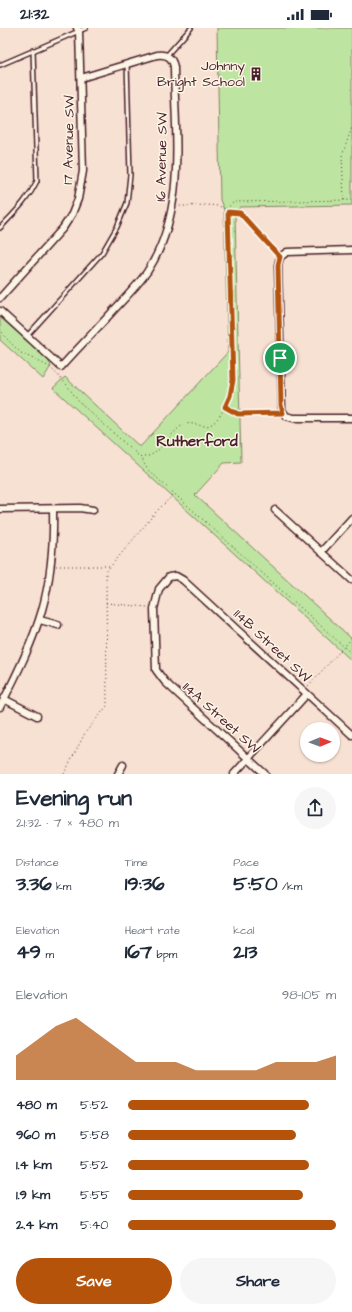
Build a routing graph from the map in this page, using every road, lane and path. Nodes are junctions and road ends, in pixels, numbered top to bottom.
1 (86, 28) edge
2 (191, 28) edge
3 (329, 28) edge
4 (79, 29) edge
5 (326, 29) dead end
6 (33, 50) junction
7 (167, 56) junction
8 (127, 63) junction
9 (0, 65) edge
10 (81, 78) junction
11 (352, 127) edge
12 (344, 200) junction
13 (352, 200) edge
14 (178, 206) dead end
15 (226, 209) junction
16 (228, 212) junction
17 (0, 228) edge
18 (352, 250) edge
19 (280, 257) junction
20 (0, 298) edge
21 (0, 311) edge
22 (0, 329) edge
23 (27, 336) junction
24 (225, 407) junction
25 (283, 413) junction
26 (352, 418) edge
27 (140, 457) junction
28 (175, 493) junction
29 (0, 509) edge
30 (53, 509) junction
31 (93, 510) dead end
32 (275, 510) dead end
33 (352, 518) edge
34 (321, 552) junction
35 (52, 566) junction
36 (109, 566) junction
37 (352, 580) edge
38 (106, 603) junction
39 (154, 609) junction
40 (40, 620) junction
41 (58, 624) dead end
42 (352, 638) edge
43 (344, 647) junction
44 (352, 654) edge
45 (305, 692) junction
46 (4, 699) junction
47 (0, 707) edge
48 (37, 716) dead end
49 (352, 735) edge
50 (248, 758) junction
51 (123, 765) dead end
52 (64, 774) edge
53 (118, 774) edge
54 (234, 774) edge
55 (265, 774) edge

1 - 4 lane
2 - 7 lane
3 - 5 path
4 - 6 lane
4 - 10 street, 17 Avenue SW
6 - 9 lane
6 - 17 lane
7 - 8 street
7 - 23 street, 16 Avenue SW
8 - 10 street
8 - 23 lane
10 - 20 street, 17 Avenue SW
11 - 12 path
12 - 13 path
12 - 15 path
14 - 15 path
15 - 16 path
16 - 19 path
16 - 24 path
18 - 19 street
19 - 25 street
21 - 23 street
22 - 27 path
24 - 25 path
24 - 27 path
25 - 26 street
27 - 28 path
28 - 36 path
28 - 43 path
29 - 30 street
30 - 31 street
30 - 35 street
32 - 34 street
33 - 34 street
34 - 37 street
35 - 36 path
35 - 40 street
36 - 38 path
38 - 39 path
38 - 52 path
39 - 45 street, 114B Street SW
39 - 50 street, 114A Street SW
40 - 41 street
40 - 46 street
42 - 43 path
43 - 44 path
43 - 45 path
45 - 49 street, 114B Street SW
45 - 50 street
46 - 47 street
46 - 48 street
50 - 54 street
50 - 55 street, 114A Street SW
51 - 53 street

